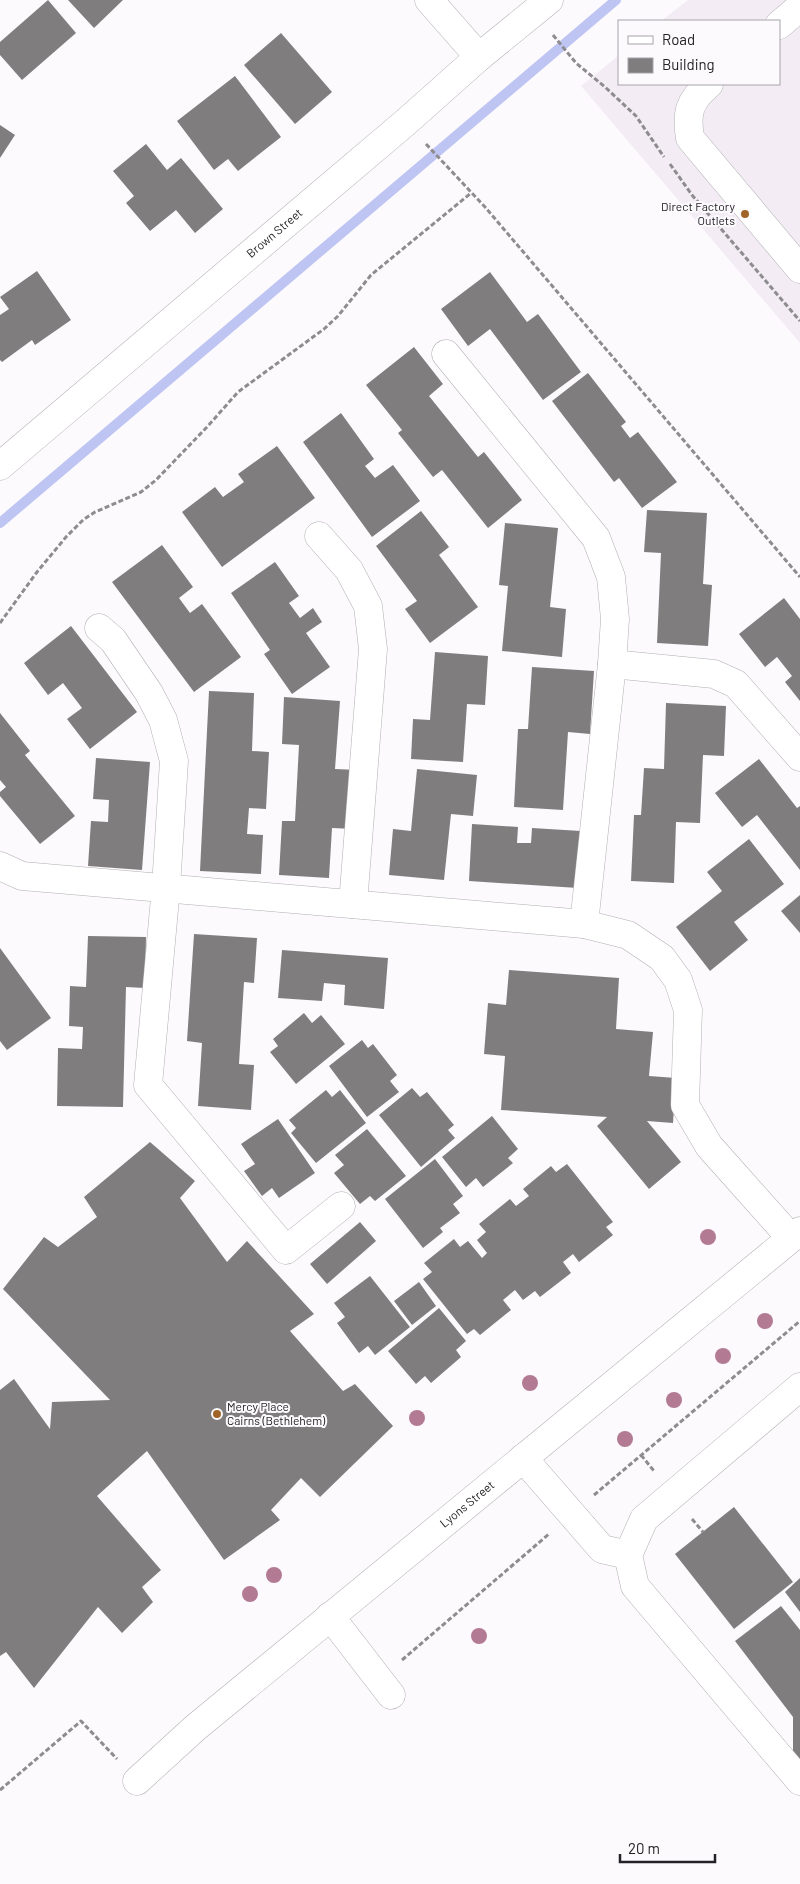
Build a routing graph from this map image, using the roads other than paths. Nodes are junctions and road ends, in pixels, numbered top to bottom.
1 (429, 0) edge
2 (549, 0) edge
3 (800, 7) edge
4 (780, 24) edge
5 (480, 57) junction
6 (708, 85) edge
7 (800, 268) edge
8 (446, 354) dead end
9 (0, 466) edge
10 (319, 536) dead end
11 (99, 628) dead end
12 (612, 664) junction
13 (800, 757) edge
14 (0, 866) edge
15 (166, 887) junction
16 (353, 904) junction
17 (584, 924) junction
18 (341, 1206) dead end
19 (795, 1235) edge
20 (800, 1387) edge
21 (523, 1458) junction
22 (628, 1555) junction
23 (330, 1616) junction
24 (391, 1695) dead end
25 (137, 1781) road end
26 (800, 1781) edge

1 - 5 street
2 - 5 street, Brown Street
3 - 4 street
5 - 9 street, Brown Street
6 - 7 street
8 - 12 street
10 - 16 street
11 - 15 street
12 - 13 street
12 - 17 street
14 - 15 street
15 - 16 street
15 - 18 street
16 - 17 street
17 - 19 street
19 - 21 street, Lyons Street
20 - 22 street
21 - 22 street
21 - 23 street, Lyons Street
22 - 26 street
23 - 24 street
23 - 25 street, Lyons Street

